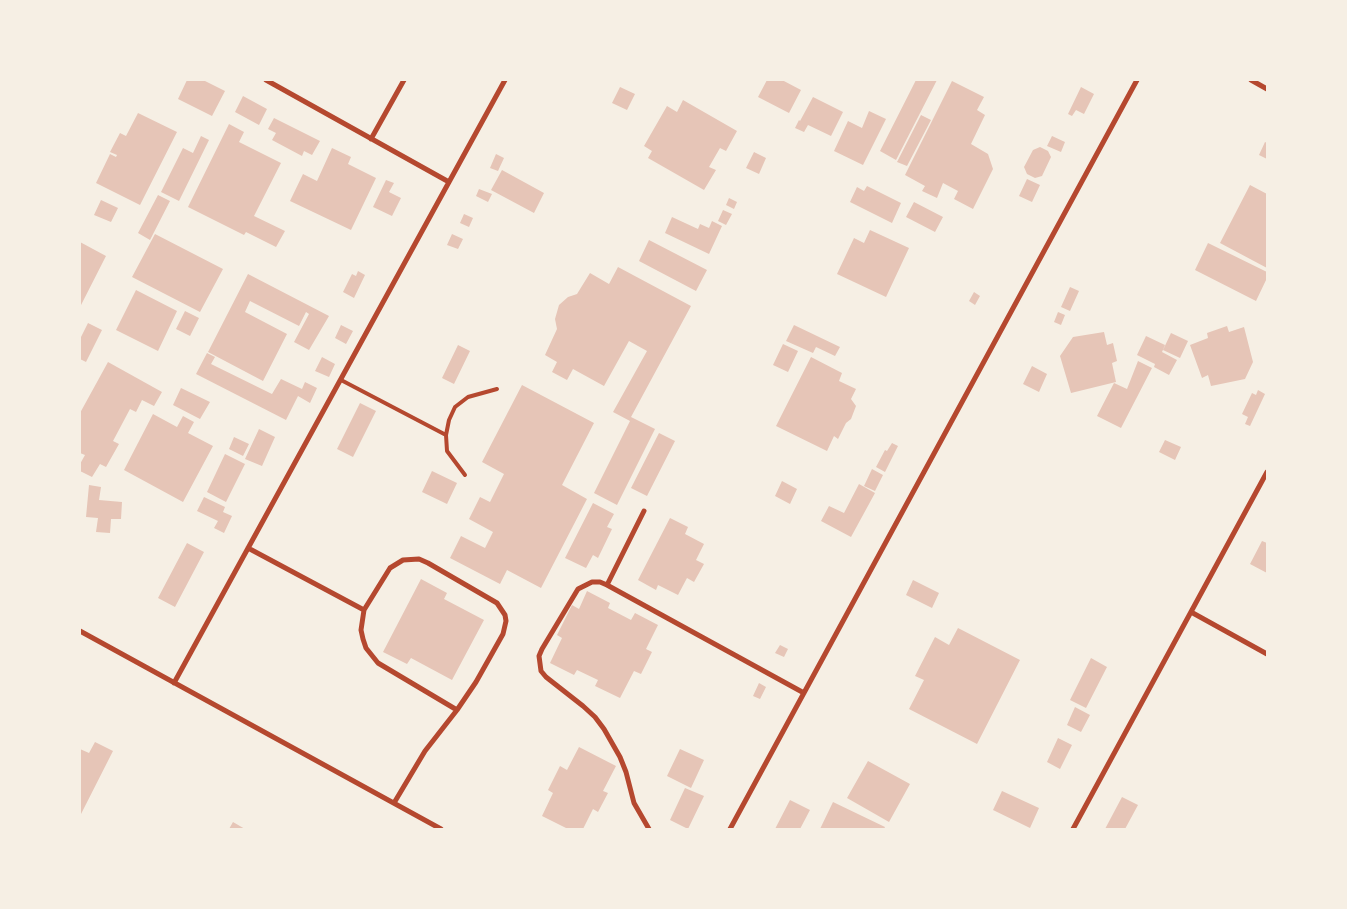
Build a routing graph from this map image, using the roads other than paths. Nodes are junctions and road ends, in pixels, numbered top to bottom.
1 (266, 80) edge
2 (404, 80) edge
3 (505, 80) edge
4 (1138, 80) edge
5 (1251, 80) edge
6 (1267, 89) edge
7 (371, 138) junction
8 (449, 182) junction
9 (341, 380) junction
10 (497, 389) dead end
11 (446, 435) junction
12 (1267, 472) edge
13 (465, 474) dead end
14 (644, 511) dead end
15 (248, 548) junction
16 (607, 585) junction
17 (364, 610) junction
18 (1191, 612) junction
19 (80, 631) edge
20 (1267, 654) edge
21 (174, 683) junction
22 (804, 693) junction
23 (457, 710) junction
24 (394, 803) junction
25 (441, 829) edge
26 (649, 829) edge
27 (730, 829) edge
28 (1073, 829) edge

1 - 7 street
2 - 7 street
3 - 8 street
4 - 22 street
5 - 6 street
7 - 8 street
8 - 9 street
9 - 11 lane
9 - 15 street
10 - 11 lane
11 - 13 lane
12 - 18 street
14 - 16 street
15 - 17 street
15 - 21 street
16 - 22 street
16 - 26 street
17 - 23 street
17 - 23 street
18 - 20 street
18 - 28 street
19 - 21 street
21 - 24 street
22 - 27 street
23 - 24 street
24 - 25 street

